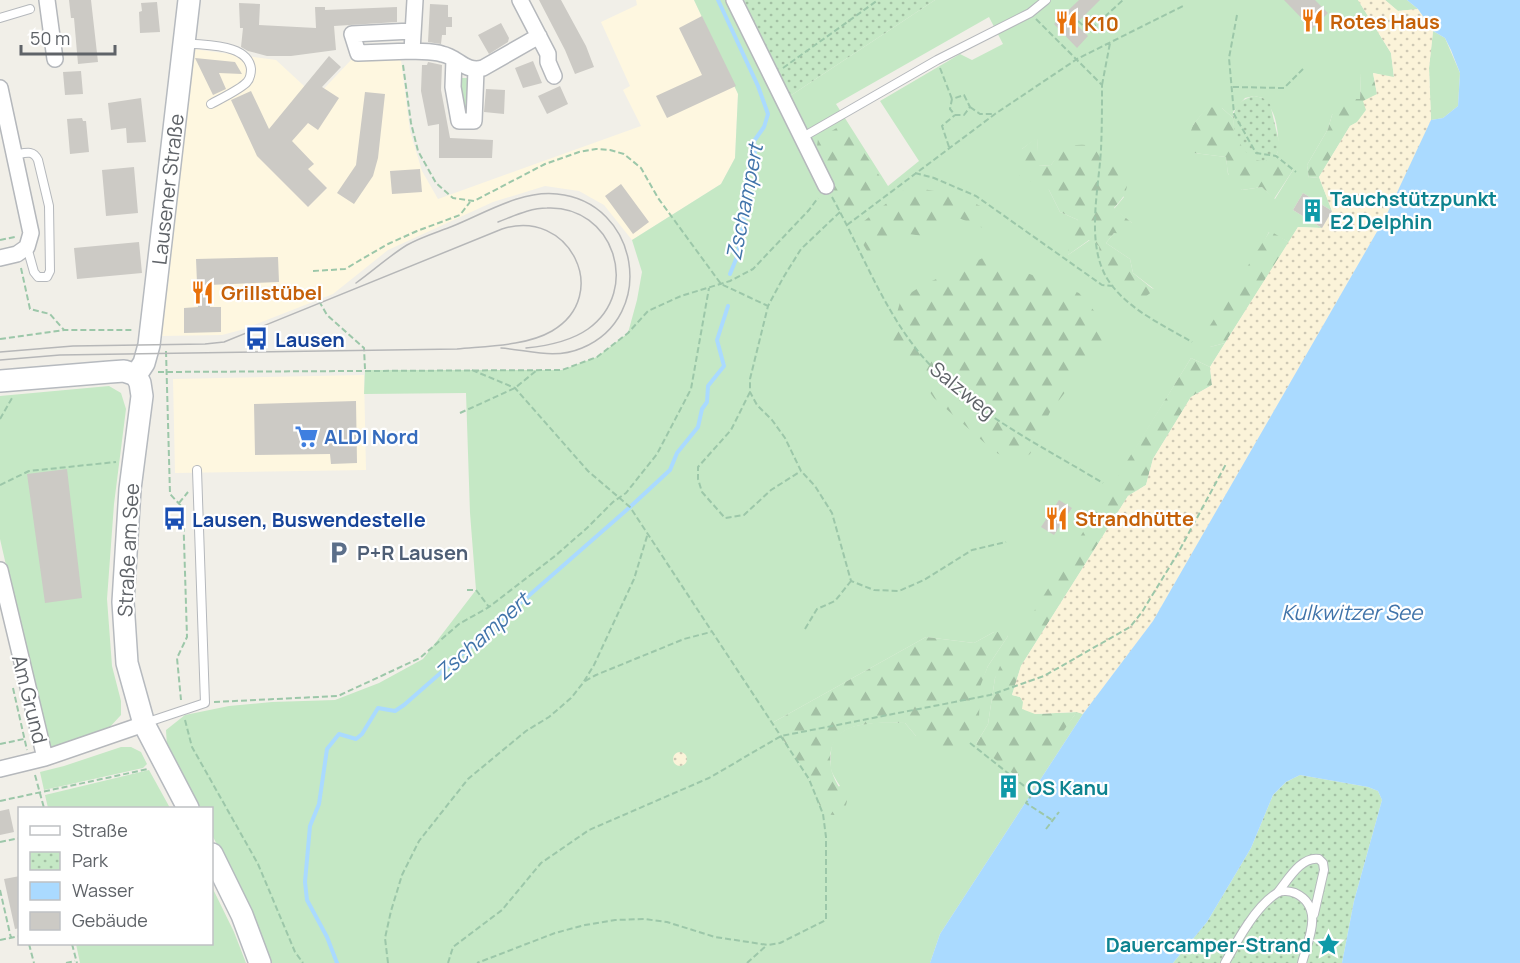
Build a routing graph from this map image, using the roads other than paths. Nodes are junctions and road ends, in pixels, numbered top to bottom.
1 (47, 0) edge
2 (189, 0) edge
3 (415, 0) edge
4 (520, 0) edge
5 (734, 0) edge
6 (1046, 0) edge
7 (30, 9) dead end
8 (0, 18) edge
9 (412, 31) junction
10 (539, 36) junction
11 (184, 43) junction
12 (407, 52) junction
13 (55, 59) dead end
14 (454, 59) junction
15 (476, 70) junction
16 (554, 76) dead end
17 (0, 88) edge
18 (211, 104) dead end
19 (803, 137) junction
20 (14, 155) junction
21 (826, 186) road end
22 (22, 251) junction
23 (0, 258) edge
24 (136, 375) junction
25 (0, 381) edge
26 (197, 470) dead end
27 (0, 570) edge
28 (144, 724) junction
29 (38, 760) junction
30 (0, 769) edge
31 (187, 807) edge
32 (213, 856) edge
33 (1277, 893) junction
34 (1314, 916) junction
35 (260, 963) edge
36 (1225, 963) edge
37 (1302, 963) edge

1 - 13 street
2 - 11 main road, Lausener Straße
3 - 9 street
4 - 10 street
5 - 19 street
6 - 19 lane
7 - 8 lane
9 - 12 street
9 - 12 street
10 - 15 street
10 - 16 street
11 - 18 lane
11 - 24 main road, Lausener Straße
12 - 14 street
14 - 15 street
14 - 15 street
17 - 20 street
19 - 21 street
20 - 22 street
20 - 22 lane
22 - 23 street
24 - 25 main road
24 - 28 main road, Straße am See
26 - 28 lane
27 - 29 street, Am Grund
28 - 29 street
28 - 31 main road, Straße am See
29 - 30 street
32 - 35 main road
33 - 34 lane
33 - 34 lane
33 - 36 lane
34 - 37 lane

